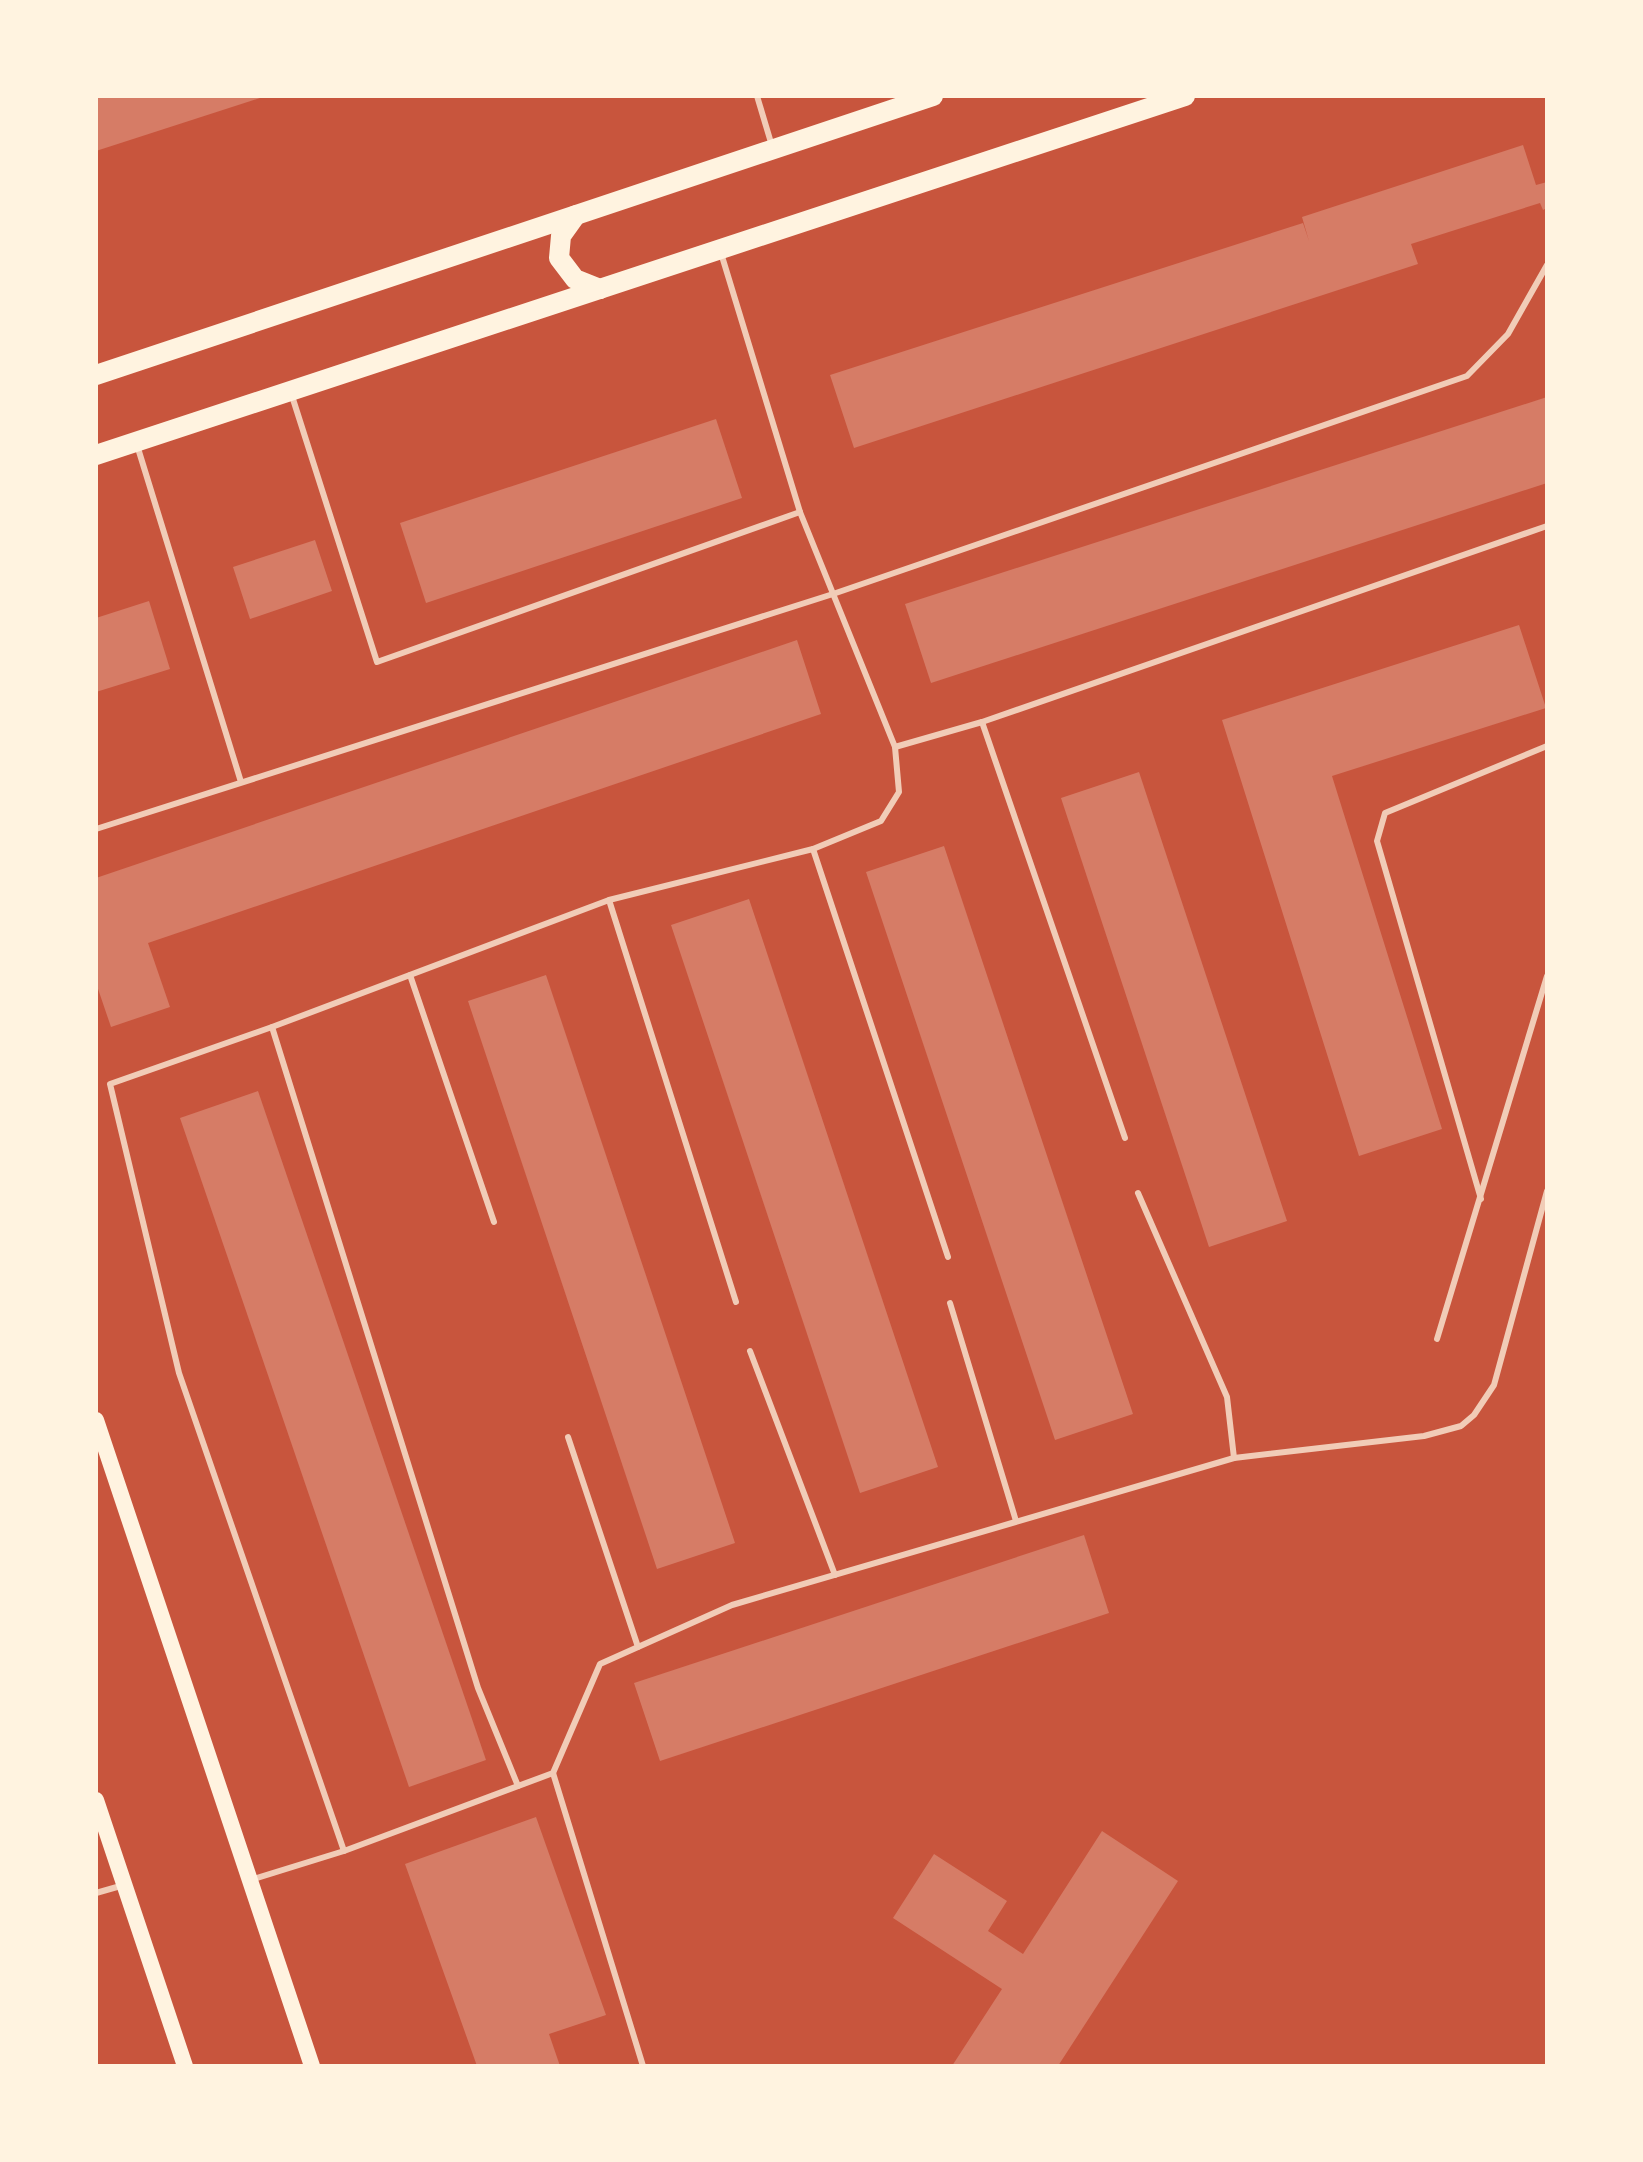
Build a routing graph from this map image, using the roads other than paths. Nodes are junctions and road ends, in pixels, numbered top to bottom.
1 (757, 96) edge
2 (933, 96) edge
3 (1185, 96) edge
4 (1156, 102) edge
5 (773, 149) junction
6 (576, 215) junction
7 (720, 249) junction
8 (1547, 265) edge
9 (600, 289) junction
10 (96, 375) edge
11 (290, 391) junction
12 (136, 442) junction
13 (96, 455) edge
14 (800, 512) junction
15 (1547, 526) edge
16 (833, 594) junction
17 (982, 722) junction
18 (1547, 746) edge
19 (895, 747) junction
20 (241, 782) junction
21 (96, 829) edge
22 (813, 849) junction
23 (609, 900) junction
24 (410, 975) junction
25 (1547, 976) edge
26 (272, 1027) junction
27 (1125, 1138) dead end
28 (1547, 1191) edge
29 (1138, 1193) dead end
30 (1481, 1199) junction
31 (494, 1222) dead end
32 (948, 1257) dead end
33 (736, 1302) dead end
34 (950, 1303) dead end
35 (1437, 1339) dead end
36 (750, 1351) dead end
37 (96, 1420) edge
38 (568, 1437) dead end
39 (1234, 1458) junction
40 (1016, 1521) junction
41 (835, 1575) junction
42 (638, 1647) junction
43 (553, 1773) junction
44 (518, 1786) junction
45 (96, 1800) edge
46 (344, 1851) junction
47 (250, 1880) junction
48 (124, 1885) junction
49 (96, 1893) edge
50 (185, 2066) edge
51 (312, 2066) edge
52 (643, 2066) edge

1 - 5 lane
2 - 5 main road
3 - 4 main road
4 - 7 main road
5 - 6 main road
6 - 9 main road
6 - 10 main road
7 - 9 main road
7 - 14 lane
8 - 16 lane
9 - 11 main road
11 - 12 main road
11 - 14 lane
12 - 13 main road
12 - 20 lane
14 - 16 lane
15 - 17 lane
16 - 19 lane
16 - 20 lane
17 - 19 lane
17 - 27 lane
18 - 30 lane
19 - 22 lane
20 - 21 lane
22 - 23 lane
22 - 32 lane
23 - 24 lane
23 - 33 lane
24 - 26 lane
24 - 31 lane
25 - 30 lane
26 - 44 lane
26 - 46 lane
28 - 39 lane
29 - 39 lane
30 - 35 lane
34 - 40 lane
36 - 41 lane
37 - 47 main road
38 - 42 lane
39 - 40 lane
40 - 41 lane
41 - 42 lane
42 - 43 lane
43 - 44 lane
43 - 52 lane
44 - 46 lane
45 - 48 main road
46 - 47 lane
47 - 51 main road
48 - 49 lane
48 - 50 main road

